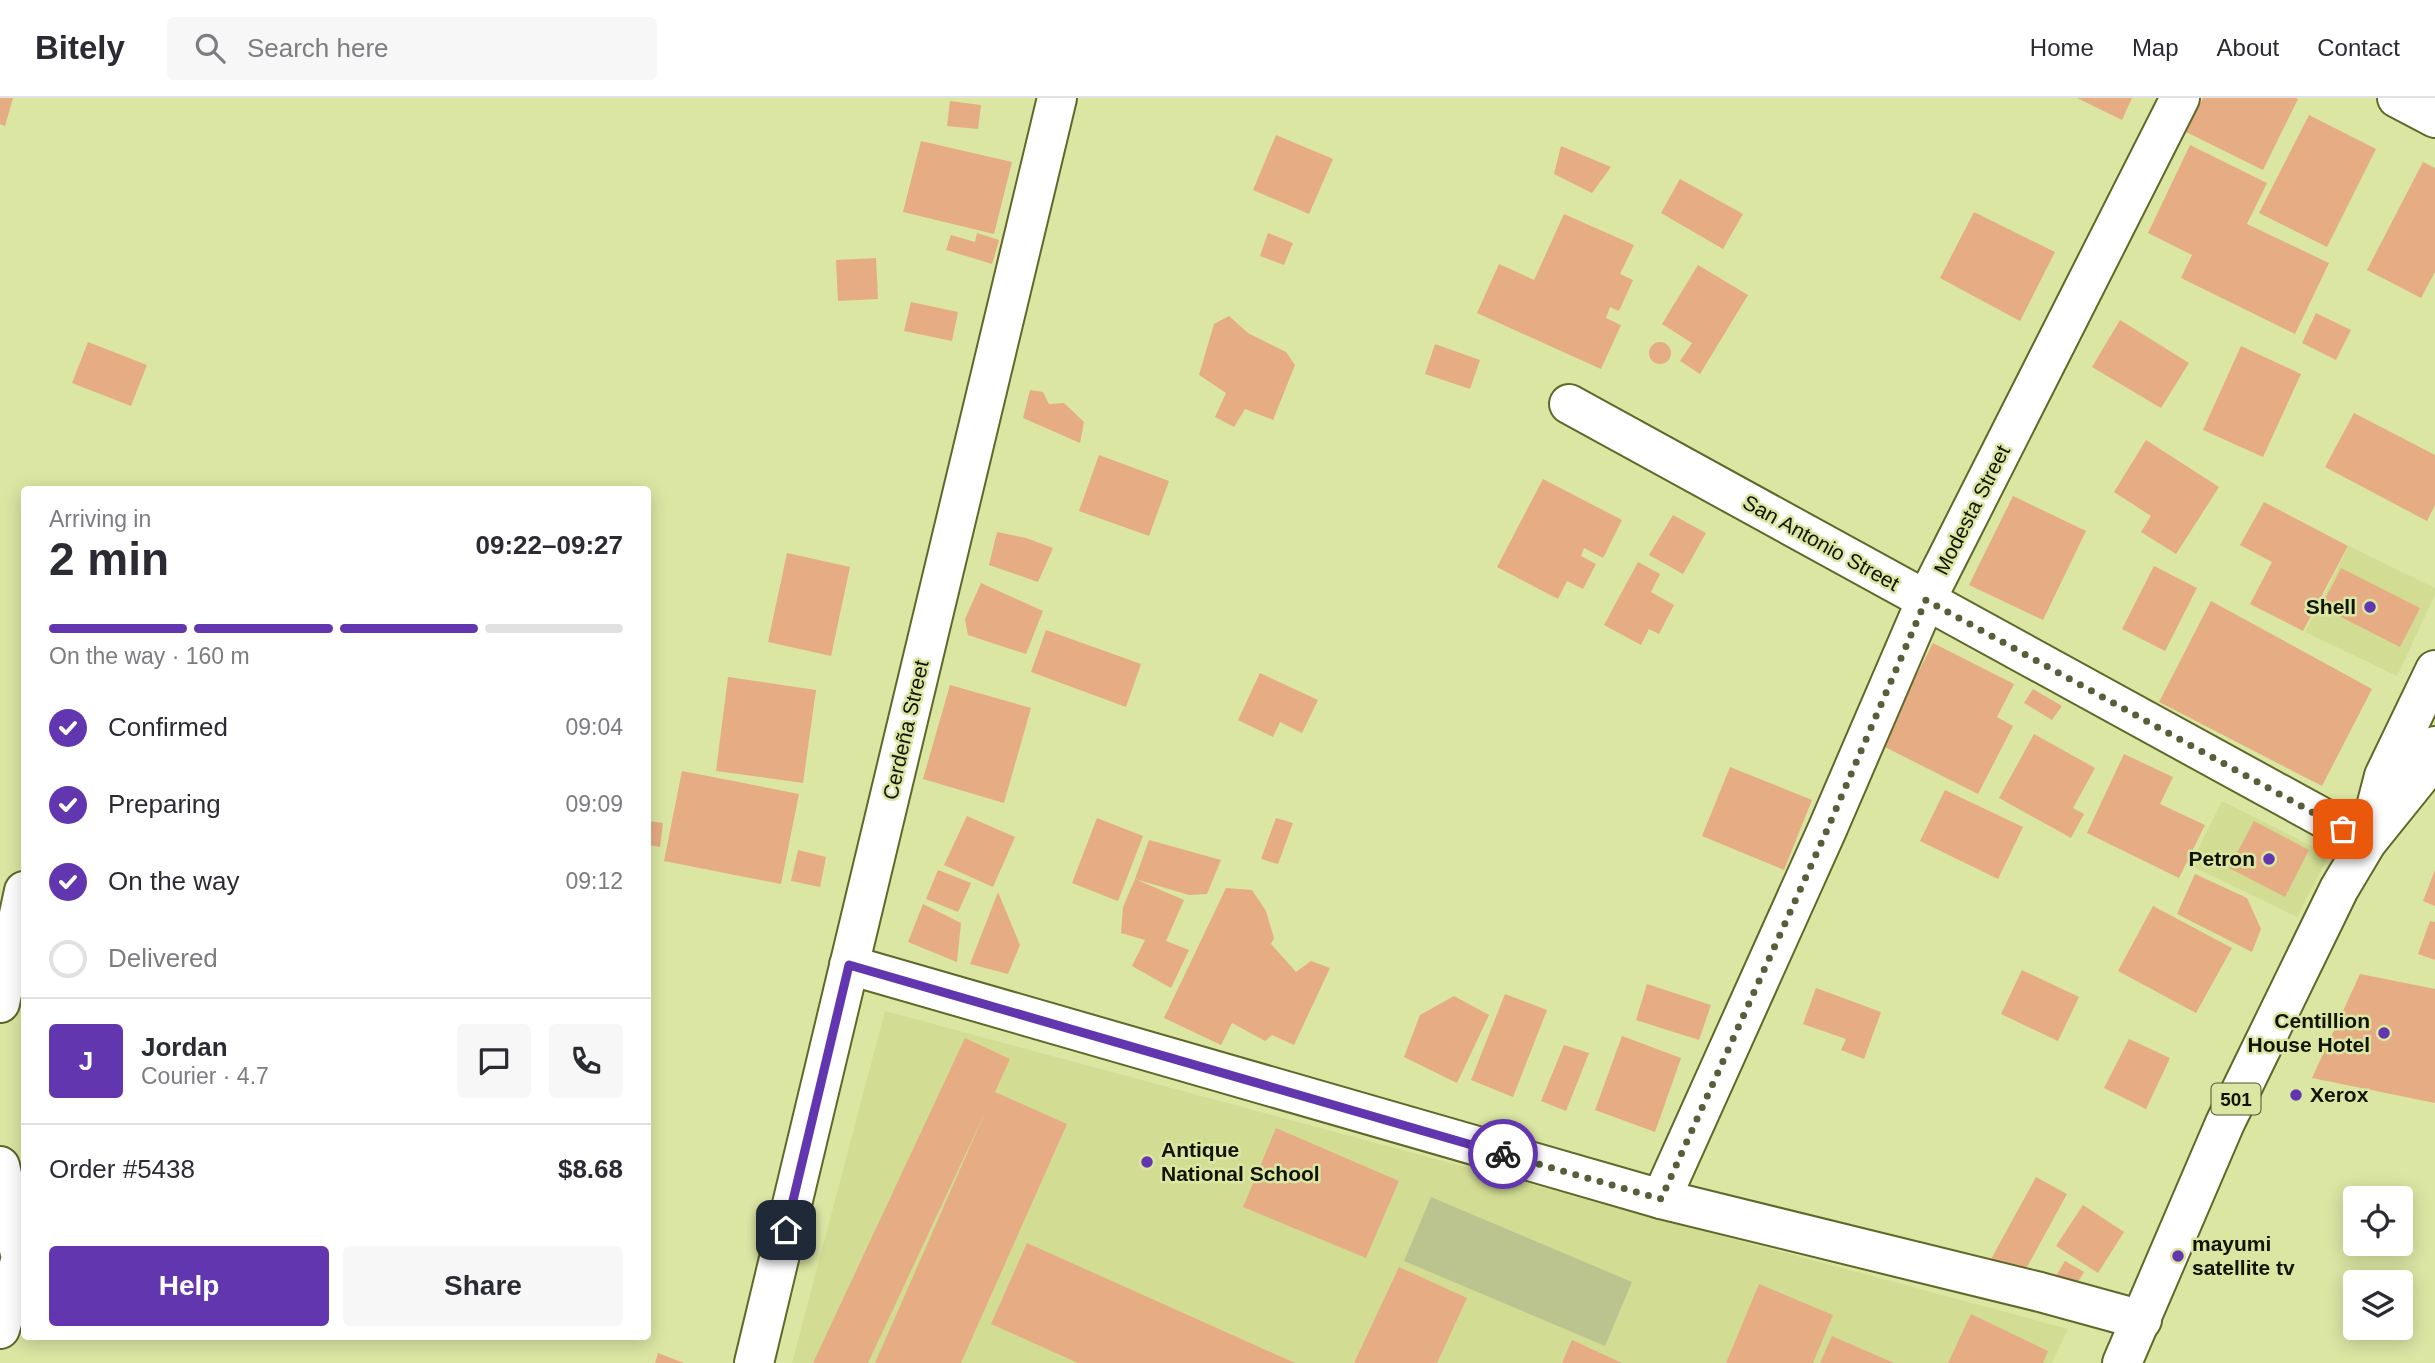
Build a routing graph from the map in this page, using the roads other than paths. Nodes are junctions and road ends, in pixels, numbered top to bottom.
1 (1057, 98) edge
2 (2180, 98) edge
3 (2397, 98) edge
4 (2435, 118) edge
5 (1569, 404) dead end
6 (1926, 600) junction
7 (2435, 670) edge
8 (2435, 746) edge
9 (2367, 842) junction
10 (21, 905) edge
11 (849, 965) junction
12 (0, 1003) edge
13 (0, 1166) edge
14 (1661, 1199) junction
15 (2142, 1320) junction
16 (0, 1329) edge
17 (754, 1363) edge
18 (2122, 1363) edge

1 - 11 street, Cerdeña Street
2 - 6 street, Modesta Street
3 - 4 street
5 - 6 street, San Antonio Street
6 - 9 street, San Antonio Street
6 - 14 street, Modesta Street
7 - 9 street, 501
8 - 9 street, 501
9 - 15 street, 501
10 - 12 street
11 - 14 street
11 - 17 street, Cerdeña Street
13 - 16 street
14 - 15 street
15 - 18 street, 501

